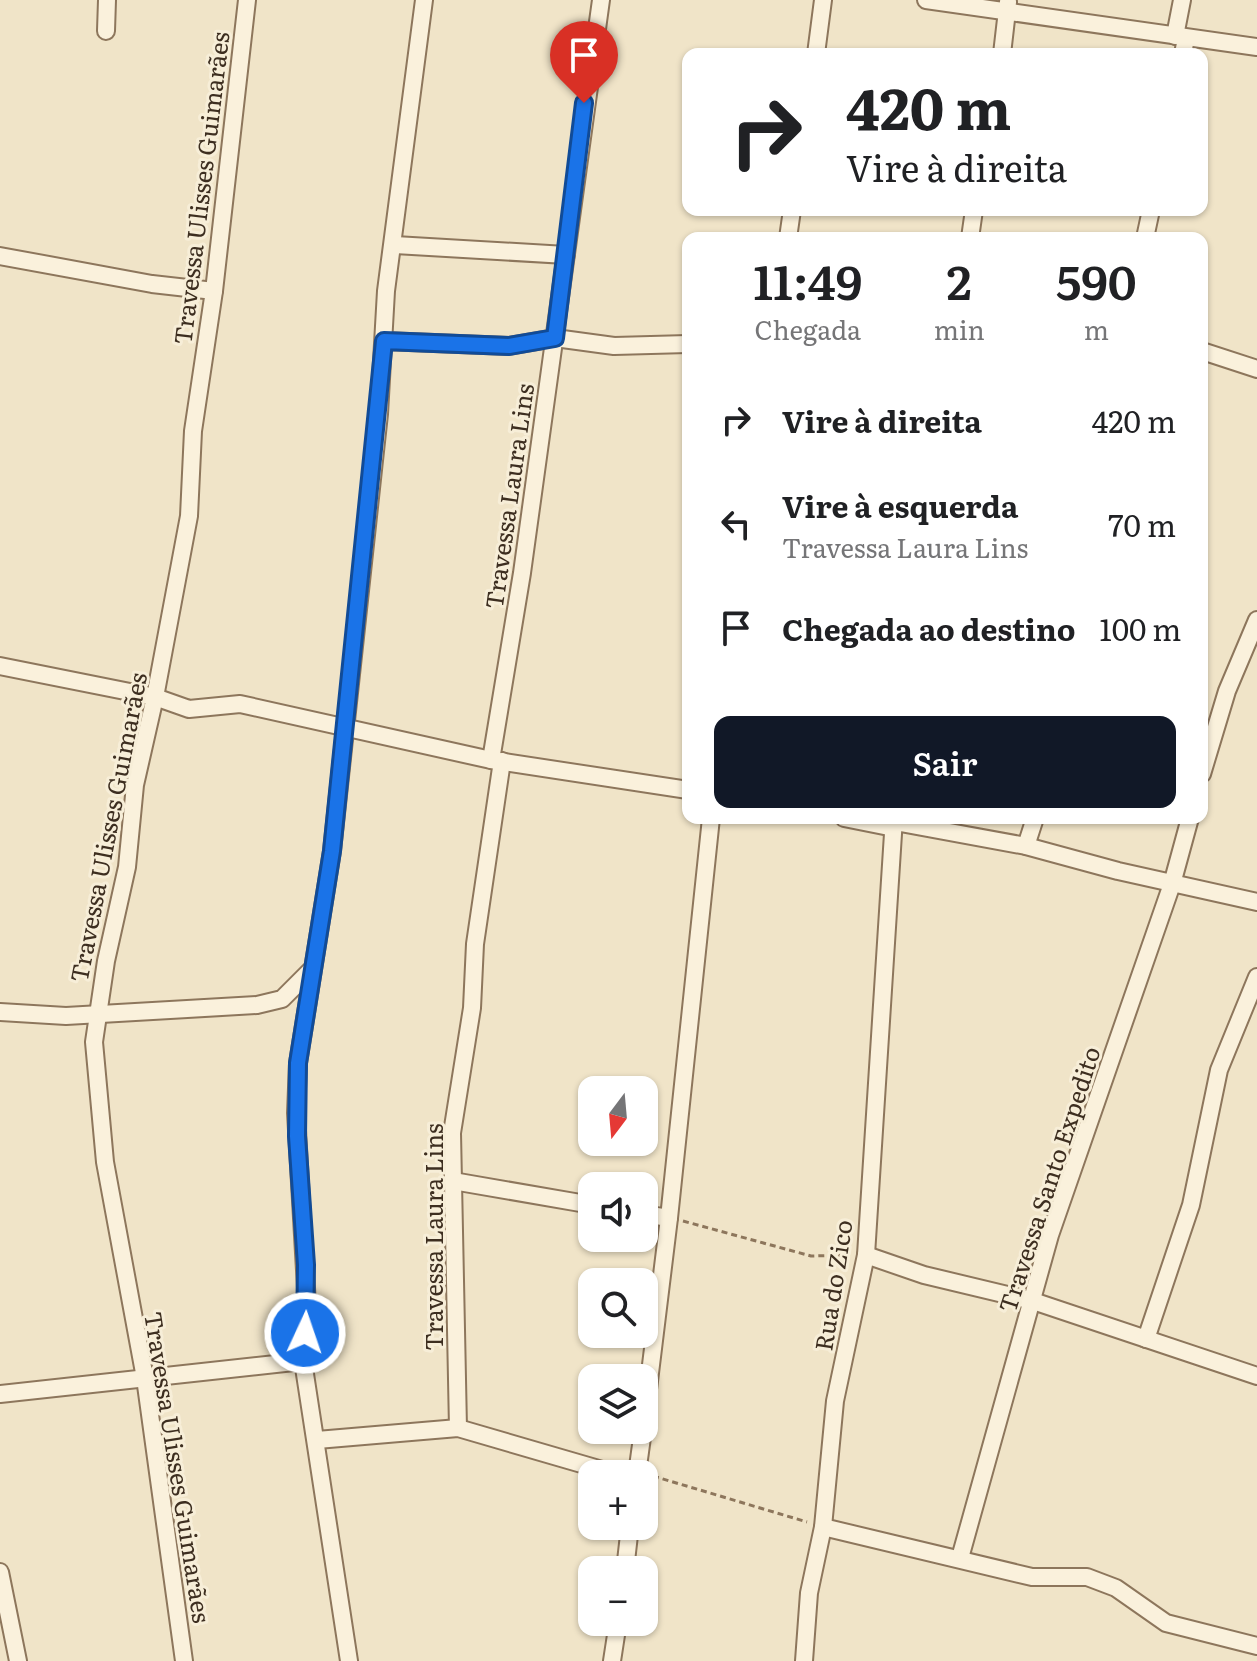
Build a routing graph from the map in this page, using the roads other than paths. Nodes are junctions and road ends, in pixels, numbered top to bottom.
1 (107, 0) edge
2 (247, 0) edge
3 (424, 0) edge
4 (601, 0) edge
5 (823, 0) edge
6 (926, 0) edge
7 (1182, 0) edge
8 (1007, 5) edge
9 (106, 31) dead end
10 (1181, 43) edge
11 (1257, 47) edge
12 (817, 48) edge
13 (1003, 48) edge
14 (395, 245) junction
15 (566, 255) junction
16 (0, 256) edge
17 (214, 291) junction
18 (555, 338) junction
19 (384, 341) junction
20 (682, 344) edge
21 (1208, 353) edge
22 (1257, 369) edge
23 (1257, 620) edge
24 (0, 666) edge
25 (155, 697) junction
26 (346, 725) junction
27 (1208, 754) edge
28 (496, 760) junction
29 (682, 789) edge
30 (710, 824) edge
31 (894, 824) edge
32 (900, 824) edge
33 (1033, 824) edge
34 (1188, 824) edge
35 (1026, 846) junction
36 (1172, 884) junction
37 (1257, 902) edge
38 (310, 971) junction
39 (1257, 977) edge
40 (0, 1012) edge
41 (97, 1015) junction
42 (453, 1181) junction
43 (578, 1203) edge
44 (658, 1216) edge
45 (669, 1218) junction
46 (866, 1255) junction
47 (1033, 1301) junction
48 (1146, 1339) junction
49 (303, 1361) junction
50 (651, 1364) edge
51 (1257, 1376) edge
52 (145, 1378) junction
53 (0, 1394) edge
54 (458, 1428) junction
55 (317, 1440) junction
56 (578, 1463) edge
57 (823, 1527) junction
58 (960, 1558) junction
59 (0, 1572) edge
60 (616, 1636) edge
61 (1257, 1646) edge
62 (18, 1661) edge
63 (184, 1661) edge
64 (349, 1661) edge
65 (612, 1661) edge
66 (804, 1661) edge

1 - 9 street
2 - 17 street, Travessa Ulisses Guimarães
3 - 14 street
4 - 15 street, Travessa Laura Lins
5 - 12 street
6 - 8 street
7 - 10 street
8 - 10 street
8 - 13 street
10 - 11 street
14 - 15 street
14 - 19 street
15 - 18 street, Travessa Laura Lins
16 - 17 street
17 - 25 street, Travessa Ulisses Guimarães
18 - 19 street
18 - 20 street
18 - 28 street, Travessa Laura Lins
19 - 26 street
21 - 22 street
23 - 27 street
24 - 25 street
25 - 26 street
25 - 41 street, Travessa Ulisses Guimarães
26 - 28 street
26 - 38 street
28 - 29 street
28 - 42 street, Travessa Laura Lins
30 - 45 street
31 - 46 street, Rua do Zico
32 - 35 street
33 - 35 street
34 - 36 street, Travessa Santo Expedito
35 - 36 street
36 - 37 street
36 - 47 street, Travessa Santo Expedito
38 - 41 street
38 - 49 street
39 - 48 street
40 - 41 street
41 - 52 street, Travessa Ulisses Guimarães
42 - 43 street
42 - 54 street, Travessa Laura Lins
44 - 45 street
45 - 50 street
46 - 47 street
46 - 57 street, Rua do Zico
47 - 48 street
47 - 58 street, Travessa Santo Expedito
48 - 51 street
49 - 52 street
49 - 55 street
52 - 53 street
52 - 63 street, Travessa Ulisses Guimarães
54 - 55 street
54 - 56 street
55 - 64 street
57 - 58 street
57 - 66 street, Rua do Zico
58 - 61 street
59 - 62 street
60 - 65 street

